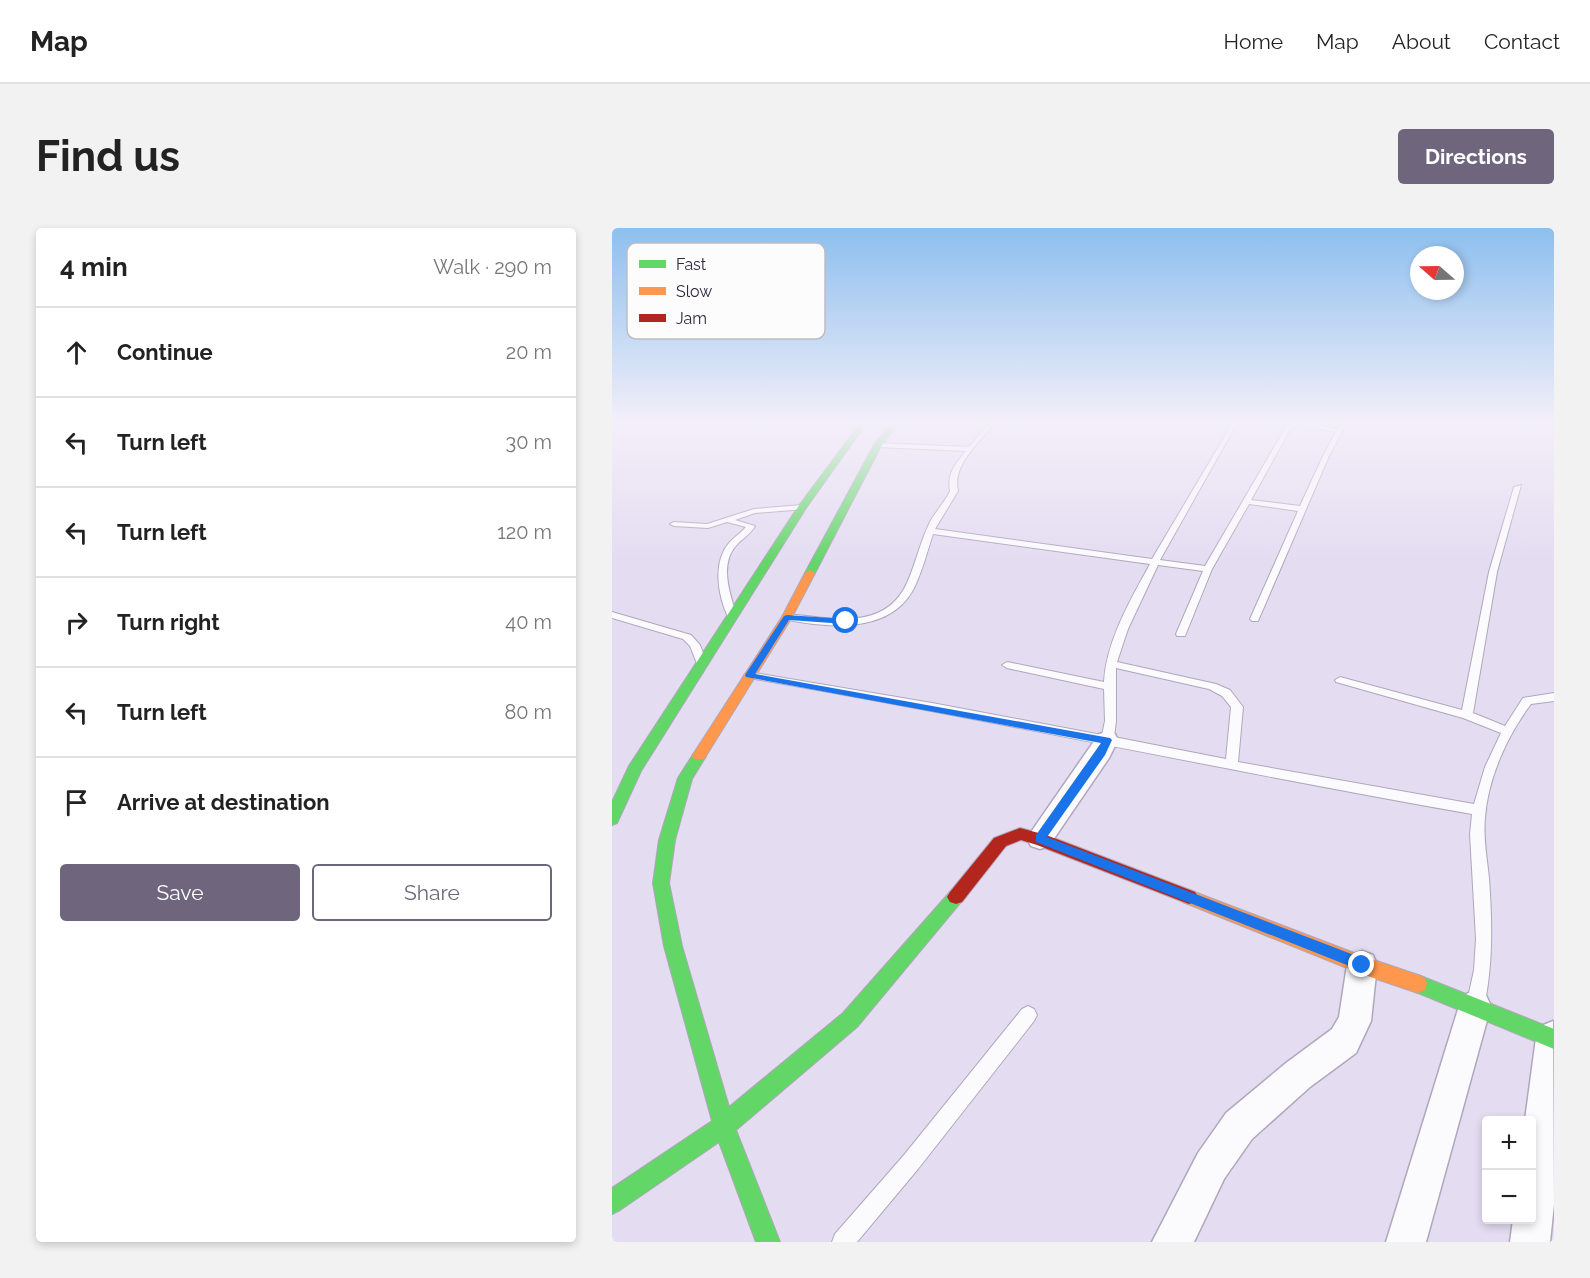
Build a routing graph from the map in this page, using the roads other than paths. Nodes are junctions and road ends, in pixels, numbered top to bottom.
1 (830, 468) edge
2 (866, 468) edge
3 (956, 468) edge
4 (1209, 468) edge
5 (1266, 468) edge
6 (1321, 468) edge
7 (1518, 487) dead end
8 (1246, 501) junction
9 (802, 507) junction
10 (1302, 509) junction
11 (727, 520) junction
12 (674, 524) dead end
13 (931, 531) junction
14 (1155, 561) junction
15 (1208, 569) junction
16 (612, 615) edge
17 (732, 617) junction
18 (787, 617) junction
19 (1255, 619) dead end
20 (1181, 634) dead end
21 (702, 664) junction
22 (1111, 664) junction
23 (1007, 665) dead end
24 (749, 675) junction
25 (1340, 680) dead end
26 (1108, 686) junction
27 (1554, 697) edge
28 (1467, 715) junction
29 (1506, 731) junction
30 (1107, 740) junction
31 (1232, 764) junction
32 (1479, 810) junction
33 (612, 819) edge
34 (1040, 839) junction
35 (1362, 965) junction
36 (1475, 1006) junction
37 (1028, 1015) dead end
38 (1554, 1038) edge
39 (724, 1126) junction
40 (612, 1202) edge
41 (768, 1242) edge
42 (843, 1242) edge
43 (1172, 1242) edge
44 (1406, 1242) edge
45 (1530, 1242) edge

1 - 9 street
2 - 18 street
3 - 13 lane
4 - 14 lane
5 - 8 lane
6 - 10 lane
7 - 28 lane
8 - 10 lane
8 - 15 lane
9 - 11 lane
9 - 17 street
10 - 19 lane
11 - 12 lane
11 - 17 lane
13 - 14 lane
13 - 18 lane
14 - 15 lane
14 - 22 lane
15 - 20 lane
16 - 21 lane
17 - 21 street
18 - 24 street
21 - 33 street
22 - 26 lane
22 - 31 lane
23 - 26 lane
24 - 30 lane
24 - 39 street
25 - 28 lane
26 - 30 lane
27 - 29 lane
28 - 29 lane
29 - 32 lane
30 - 31 lane
30 - 34 street
31 - 32 lane
32 - 36 lane
34 - 35 street
34 - 39 street
35 - 36 street
35 - 43 street
36 - 38 street
36 - 44 street
37 - 42 lane
38 - 45 street
39 - 40 street
39 - 41 street

